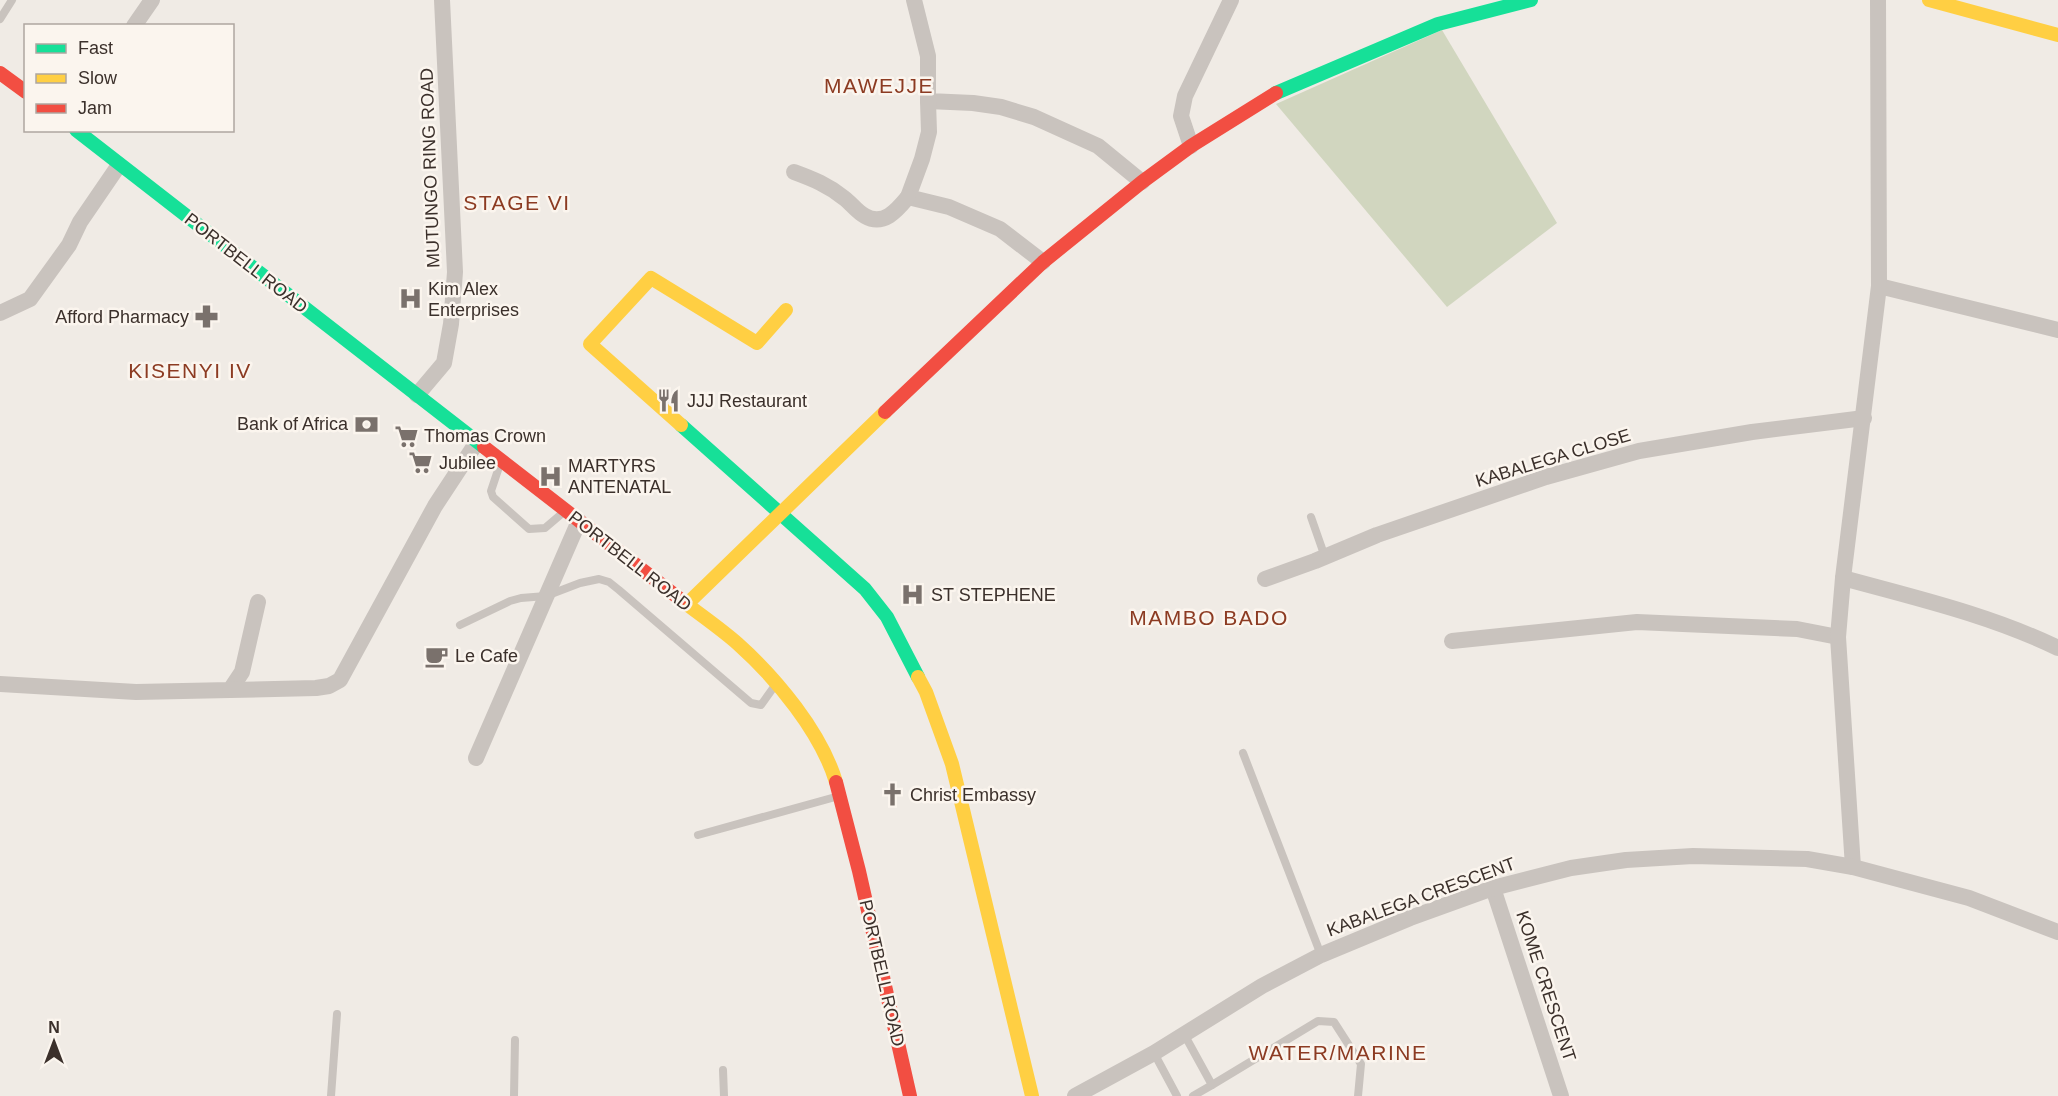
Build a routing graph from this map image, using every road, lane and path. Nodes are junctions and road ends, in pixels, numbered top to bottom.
1 (12, 0) edge
2 (152, 0) edge
3 (442, 0) edge
4 (914, 0) edge
5 (1231, 0) edge
6 (1531, 0) edge
7 (1878, 0) edge
8 (1929, 0) edge
9 (0, 19) edge
10 (135, 24) edge
11 (2058, 35) edge
12 (0, 73) edge
13 (24, 91) edge
14 (928, 101) junction
15 (78, 132) edge
16 (1191, 146) junction
17 (119, 165) junction
18 (794, 172) dead end
19 (1142, 182) junction
20 (908, 197) junction
21 (1043, 262) junction
22 (1879, 286) junction
23 (786, 310) dead end
24 (0, 313) edge
25 (2058, 330) edge
26 (417, 395) junction
27 (1864, 418) junction
28 (477, 442) junction
29 (501, 460) junction
30 (566, 511) junction
31 (780, 512) junction
32 (1311, 517) dead end
33 (579, 521) junction
34 (1325, 557) junction
35 (1844, 578) junction
36 (1265, 579) dead end
37 (546, 596) junction
38 (258, 602) dead end
39 (687, 604) junction
40 (460, 625) dead end
41 (1838, 637) junction
42 (1452, 641) dead end
43 (2058, 648) edge
44 (0, 684) edge
45 (777, 684) junction
46 (230, 690) junction
47 (1243, 753) dead end
48 (476, 758) dead end
49 (839, 796) junction
50 (698, 835) dead end
51 (1853, 867) junction
52 (1493, 888) junction
53 (2058, 932) edge
54 (1321, 955) junction
55 (337, 1014) dead end
56 (1184, 1034) junction
57 (515, 1040) dead end
58 (1154, 1053) junction
59 (723, 1070) dead end
60 (1212, 1085) junction
61 (331, 1096) edge
62 (514, 1096) edge
63 (724, 1096) edge
64 (910, 1096) edge
65 (1032, 1096) edge
66 (1075, 1096) edge
67 (1177, 1096) edge
68 (1193, 1096) edge
69 (1358, 1096) edge
70 (1561, 1096) edge

1 - 9 lane
2 - 10 street
3 - 26 street, MUTUNGO RING ROAD
4 - 14 street
5 - 16 street
6 - 16 main road
7 - 22 street
8 - 11 main road
12 - 13 main road
14 - 19 street
14 - 20 street
15 - 17 main road, PORTBELL ROAD
16 - 19 main road
17 - 24 street
17 - 26 main road, PORTBELL ROAD
18 - 20 street
19 - 21 main road
20 - 21 street
21 - 31 main road
22 - 25 street
22 - 27 street
23 - 31 main road
26 - 28 main road, PORTBELL ROAD
27 - 34 street, KABALEGA CLOSE
27 - 35 street
28 - 29 main road, PORTBELL ROAD
28 - 46 street
29 - 30 main road, PORTBELL ROAD
29 - 30 lane
30 - 33 main road, PORTBELL ROAD
31 - 39 main road
31 - 65 main road
32 - 34 lane
33 - 37 street
33 - 39 main road, PORTBELL ROAD
34 - 36 street, KABALEGA CLOSE
35 - 41 street
35 - 43 street
37 - 40 lane
37 - 45 lane
37 - 48 street
38 - 46 street
39 - 45 main road, PORTBELL ROAD
41 - 42 street
41 - 51 street
44 - 46 street
45 - 49 main road, PORTBELL ROAD
47 - 54 lane
49 - 50 lane
49 - 64 main road, PORTBELL ROAD
51 - 52 street, KABALEGA CRESCENT
51 - 53 street, KABALEGA CRESCENT
52 - 54 street, KABALEGA CRESCENT
52 - 70 street, KOME CRESCENT
54 - 56 street, KABALEGA CRESCENT
55 - 61 lane
56 - 58 street, KABALEGA CRESCENT
56 - 60 lane
57 - 62 lane
58 - 66 street, KABALEGA CRESCENT
58 - 67 lane
59 - 63 lane
60 - 68 lane
60 - 69 lane

